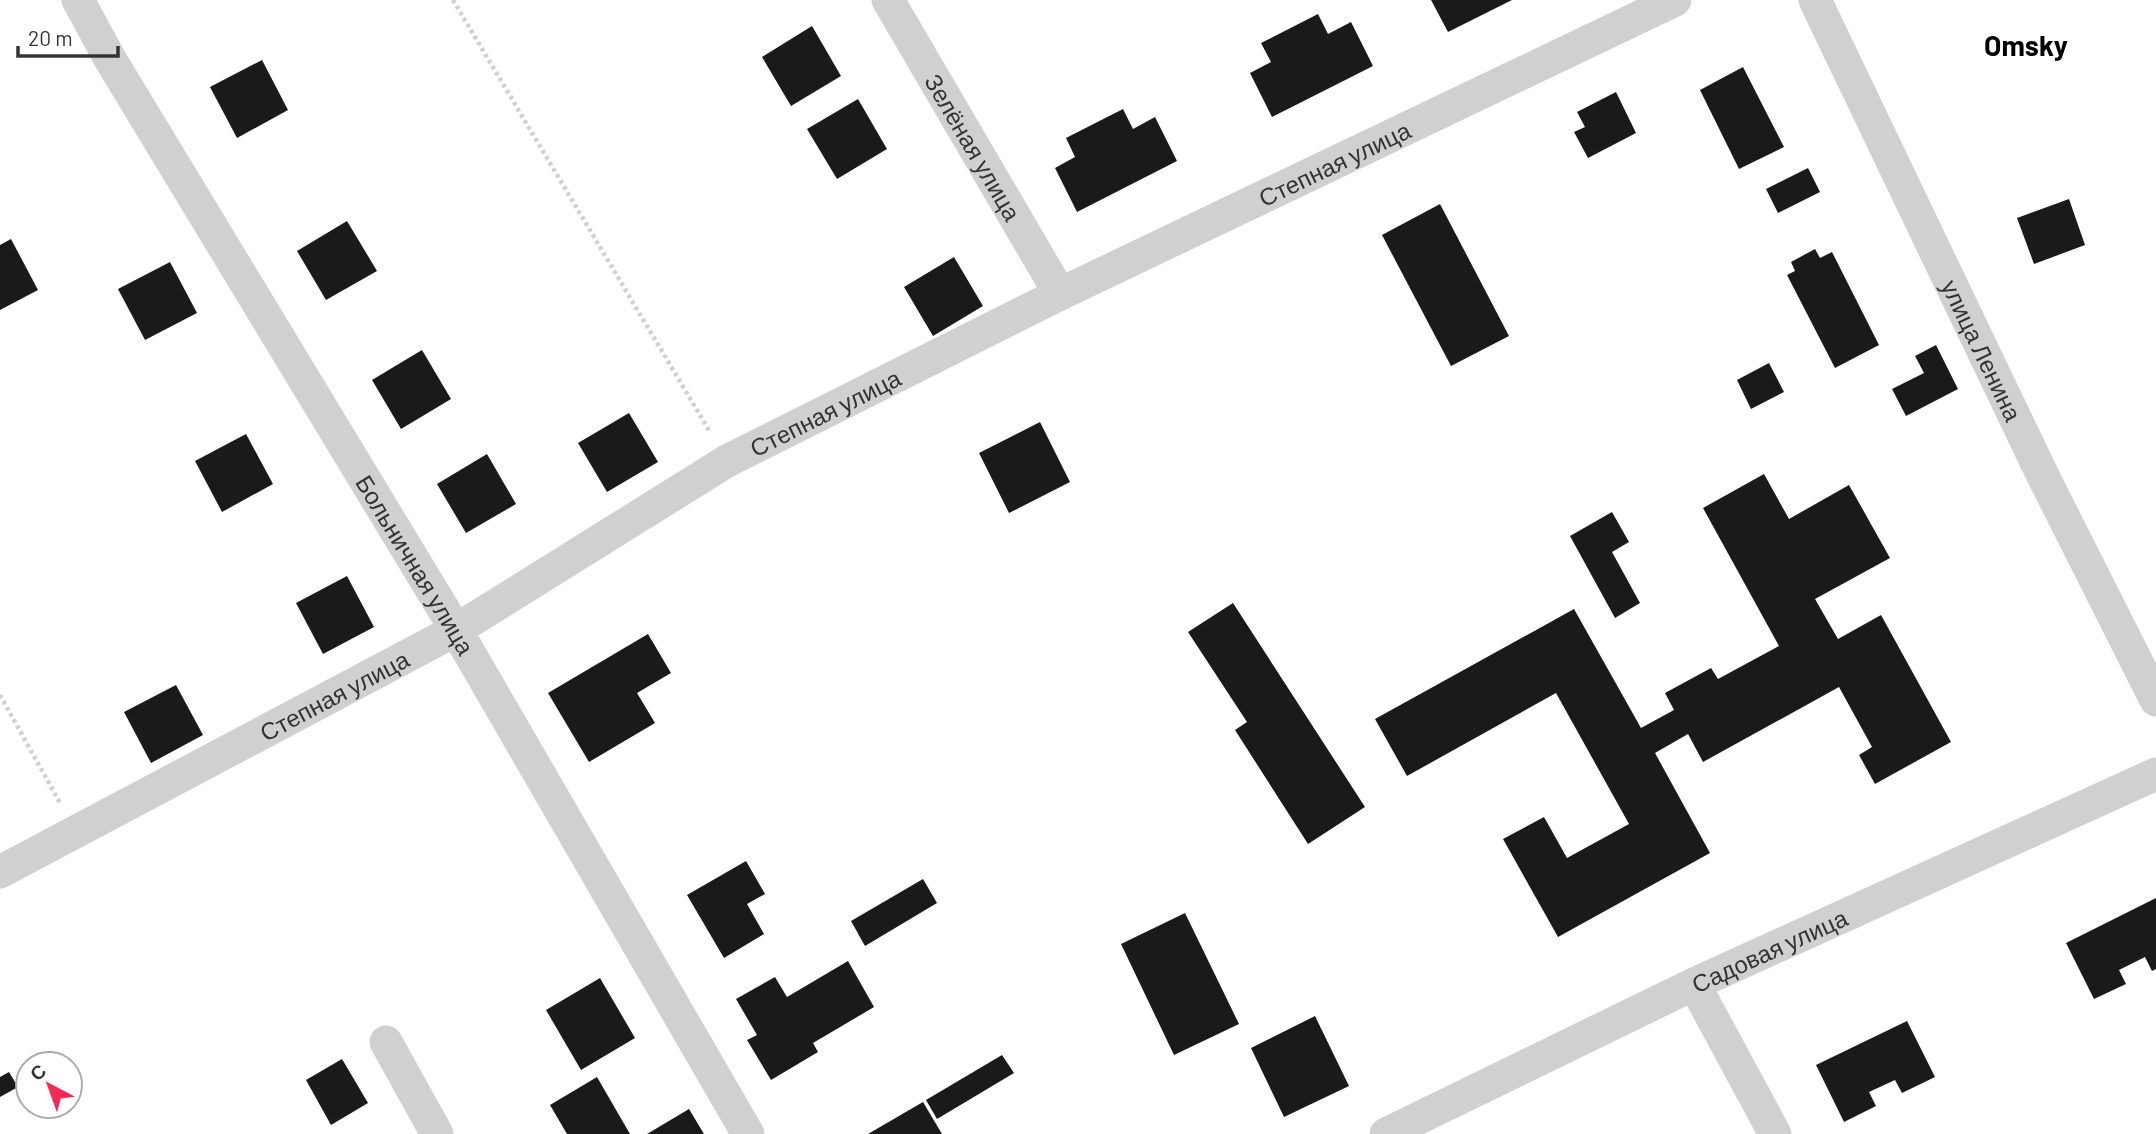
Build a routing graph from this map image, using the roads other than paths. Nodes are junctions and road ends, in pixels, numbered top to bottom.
1 (78, 0) edge
2 (888, 0) edge
3 (1675, 0) edge
4 (1815, 0) edge
5 (1060, 293) junction
6 (456, 630) junction
7 (2156, 700) edge
8 (2156, 774) edge
9 (0, 872) edge
10 (1694, 984) junction
11 (386, 1042) dead end
12 (437, 1134) edge
13 (748, 1134) edge
14 (1386, 1134) edge
15 (1775, 1134) edge

1 - 6 street, Больничная улица
2 - 5 street, Зелёная улица
3 - 5 street, Степная улица
4 - 7 street, улица Ленина
5 - 6 street, Степная улица
6 - 9 street, Степная улица
6 - 13 street, Больничная улица
8 - 10 street, Садовая улица
10 - 14 street, Садовая улица
10 - 15 street
11 - 12 street

